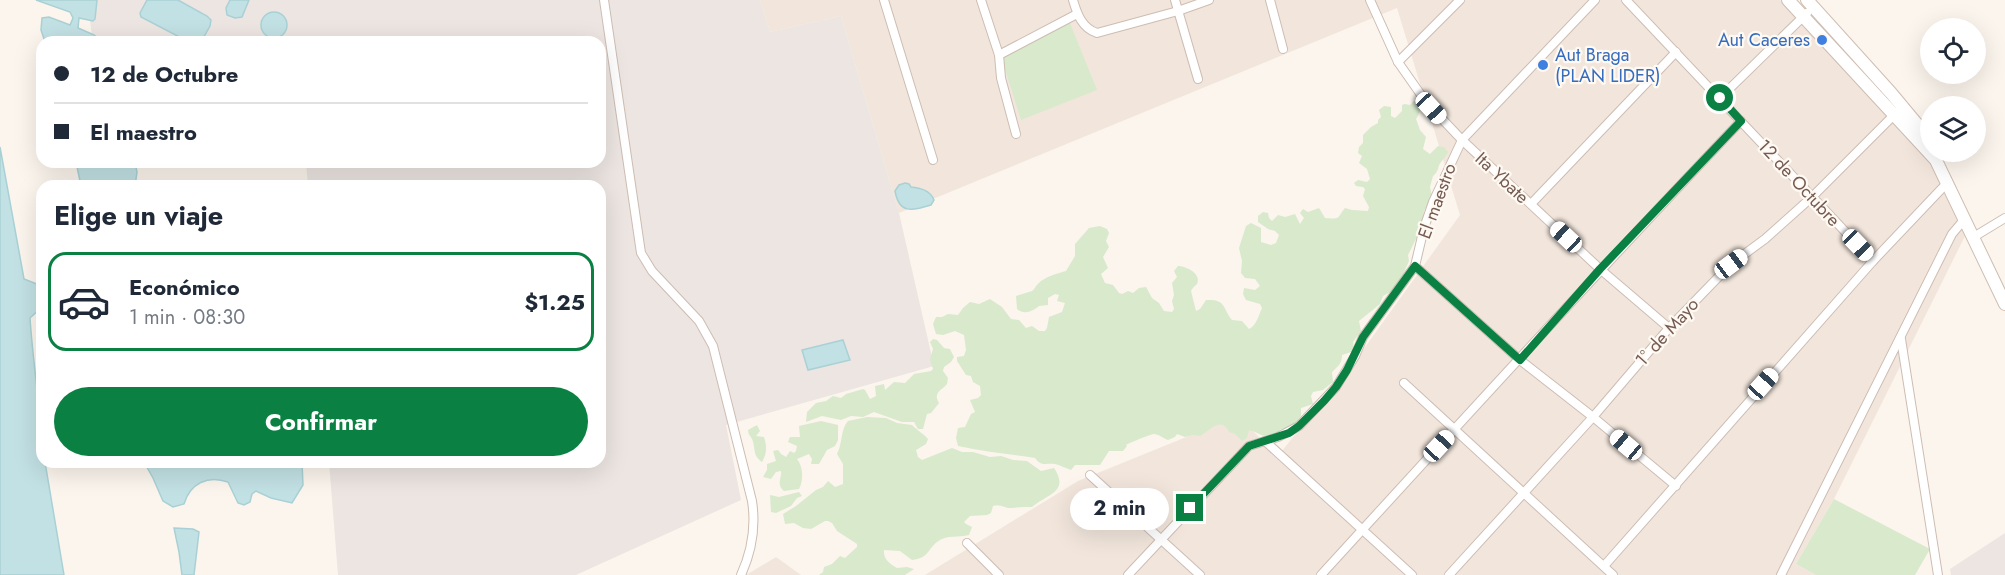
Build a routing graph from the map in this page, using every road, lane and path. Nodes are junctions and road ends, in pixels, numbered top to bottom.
1 (604, 0) edge
2 (884, 0) edge
3 (981, 0) edge
4 (1073, 0) edge
5 (1175, 0) edge
6 (1209, 0) edge
7 (1270, 0) edge
8 (1370, 0) edge
9 (1460, 0) edge
10 (1595, 0) edge
11 (1626, 0) edge
12 (1788, 0) edge
13 (1808, 8) edge
14 (1178, 10) junction
15 (1077, 14) junction
16 (1283, 49) dead end
17 (1676, 52) junction
18 (999, 55) junction
19 (1398, 62) junction
20 (1198, 79) dead end
21 (1720, 98) junction
22 (1898, 111) junction
23 (1741, 121) junction
24 (1016, 134) dead end
25 (1920, 138) edge
26 (1462, 140) junction
27 (933, 160) dead end
28 (1937, 162) edge
29 (1947, 183) junction
30 (1812, 197) junction
31 (1531, 204) junction
32 (2005, 218) edge
33 (1964, 221) junction
34 (1972, 238) junction
35 (1873, 261) junction
36 (1415, 266) junction
37 (1600, 269) junction
38 (2005, 304) edge
39 (1669, 328) junction
40 (1901, 339) junction
41 (1520, 360) junction
42 (1404, 383) dead end
43 (1593, 417) junction
44 (1455, 429) junction
45 (1265, 441) junction
46 (1090, 475) dead end
47 (1676, 486) junction
48 (1524, 493) junction
49 (1363, 529) junction
50 (1161, 540) junction
51 (967, 543) dead end
52 (1604, 566) junction
53 (741, 575) edge
54 (999, 575) edge
55 (1128, 575) edge
56 (1200, 575) edge
57 (1321, 575) edge
58 (1412, 575) edge
59 (1449, 575) edge
60 (1613, 575) edge
61 (1781, 575) edge
62 (1938, 575) edge

1 - 53 street
2 - 27 street
3 - 18 street
4 - 15 street
5 - 14 street
6 - 14 street
7 - 16 street
8 - 19 street, Ita Ybate
9 - 19 street
10 - 26 street, El maestro
11 - 17 street, 12 de Octubre
12 - 13 main road
13 - 21 street
13 - 22 main road
14 - 15 street
14 - 20 street
15 - 18 street
17 - 21 street, 12 de Octubre
17 - 31 street
18 - 24 street
19 - 26 street, Ita Ybate
21 - 23 street, 12 de Octubre
22 - 25 main road
22 - 30 street, 1° de Mayo
23 - 30 street, 12 de Octubre
23 - 37 street
26 - 31 street, Ita Ybate
26 - 36 street, El maestro
28 - 29 main road
29 - 33 main road
29 - 35 street
30 - 35 street, 12 de Octubre
30 - 39 street, 1° de Mayo
31 - 37 street, Ita Ybate
32 - 34 street
33 - 34 main road
33 - 40 street
34 - 38 main road
35 - 47 street
36 - 41 street
36 - 45 street, El maestro
37 - 39 street, Ita Ybate
37 - 41 street
39 - 43 street, 1° de Mayo
40 - 61 street
40 - 62 street
41 - 43 street
41 - 44 street
42 - 44 street
43 - 47 street
43 - 48 street, 1° de Mayo
44 - 48 street
44 - 49 street
45 - 49 street
45 - 50 street, El maestro
46 - 50 street
47 - 52 street
48 - 52 street
48 - 59 street, 1° de Mayo
49 - 57 street
49 - 58 street
50 - 55 street, El maestro
50 - 56 street
51 - 54 street
52 - 60 street

